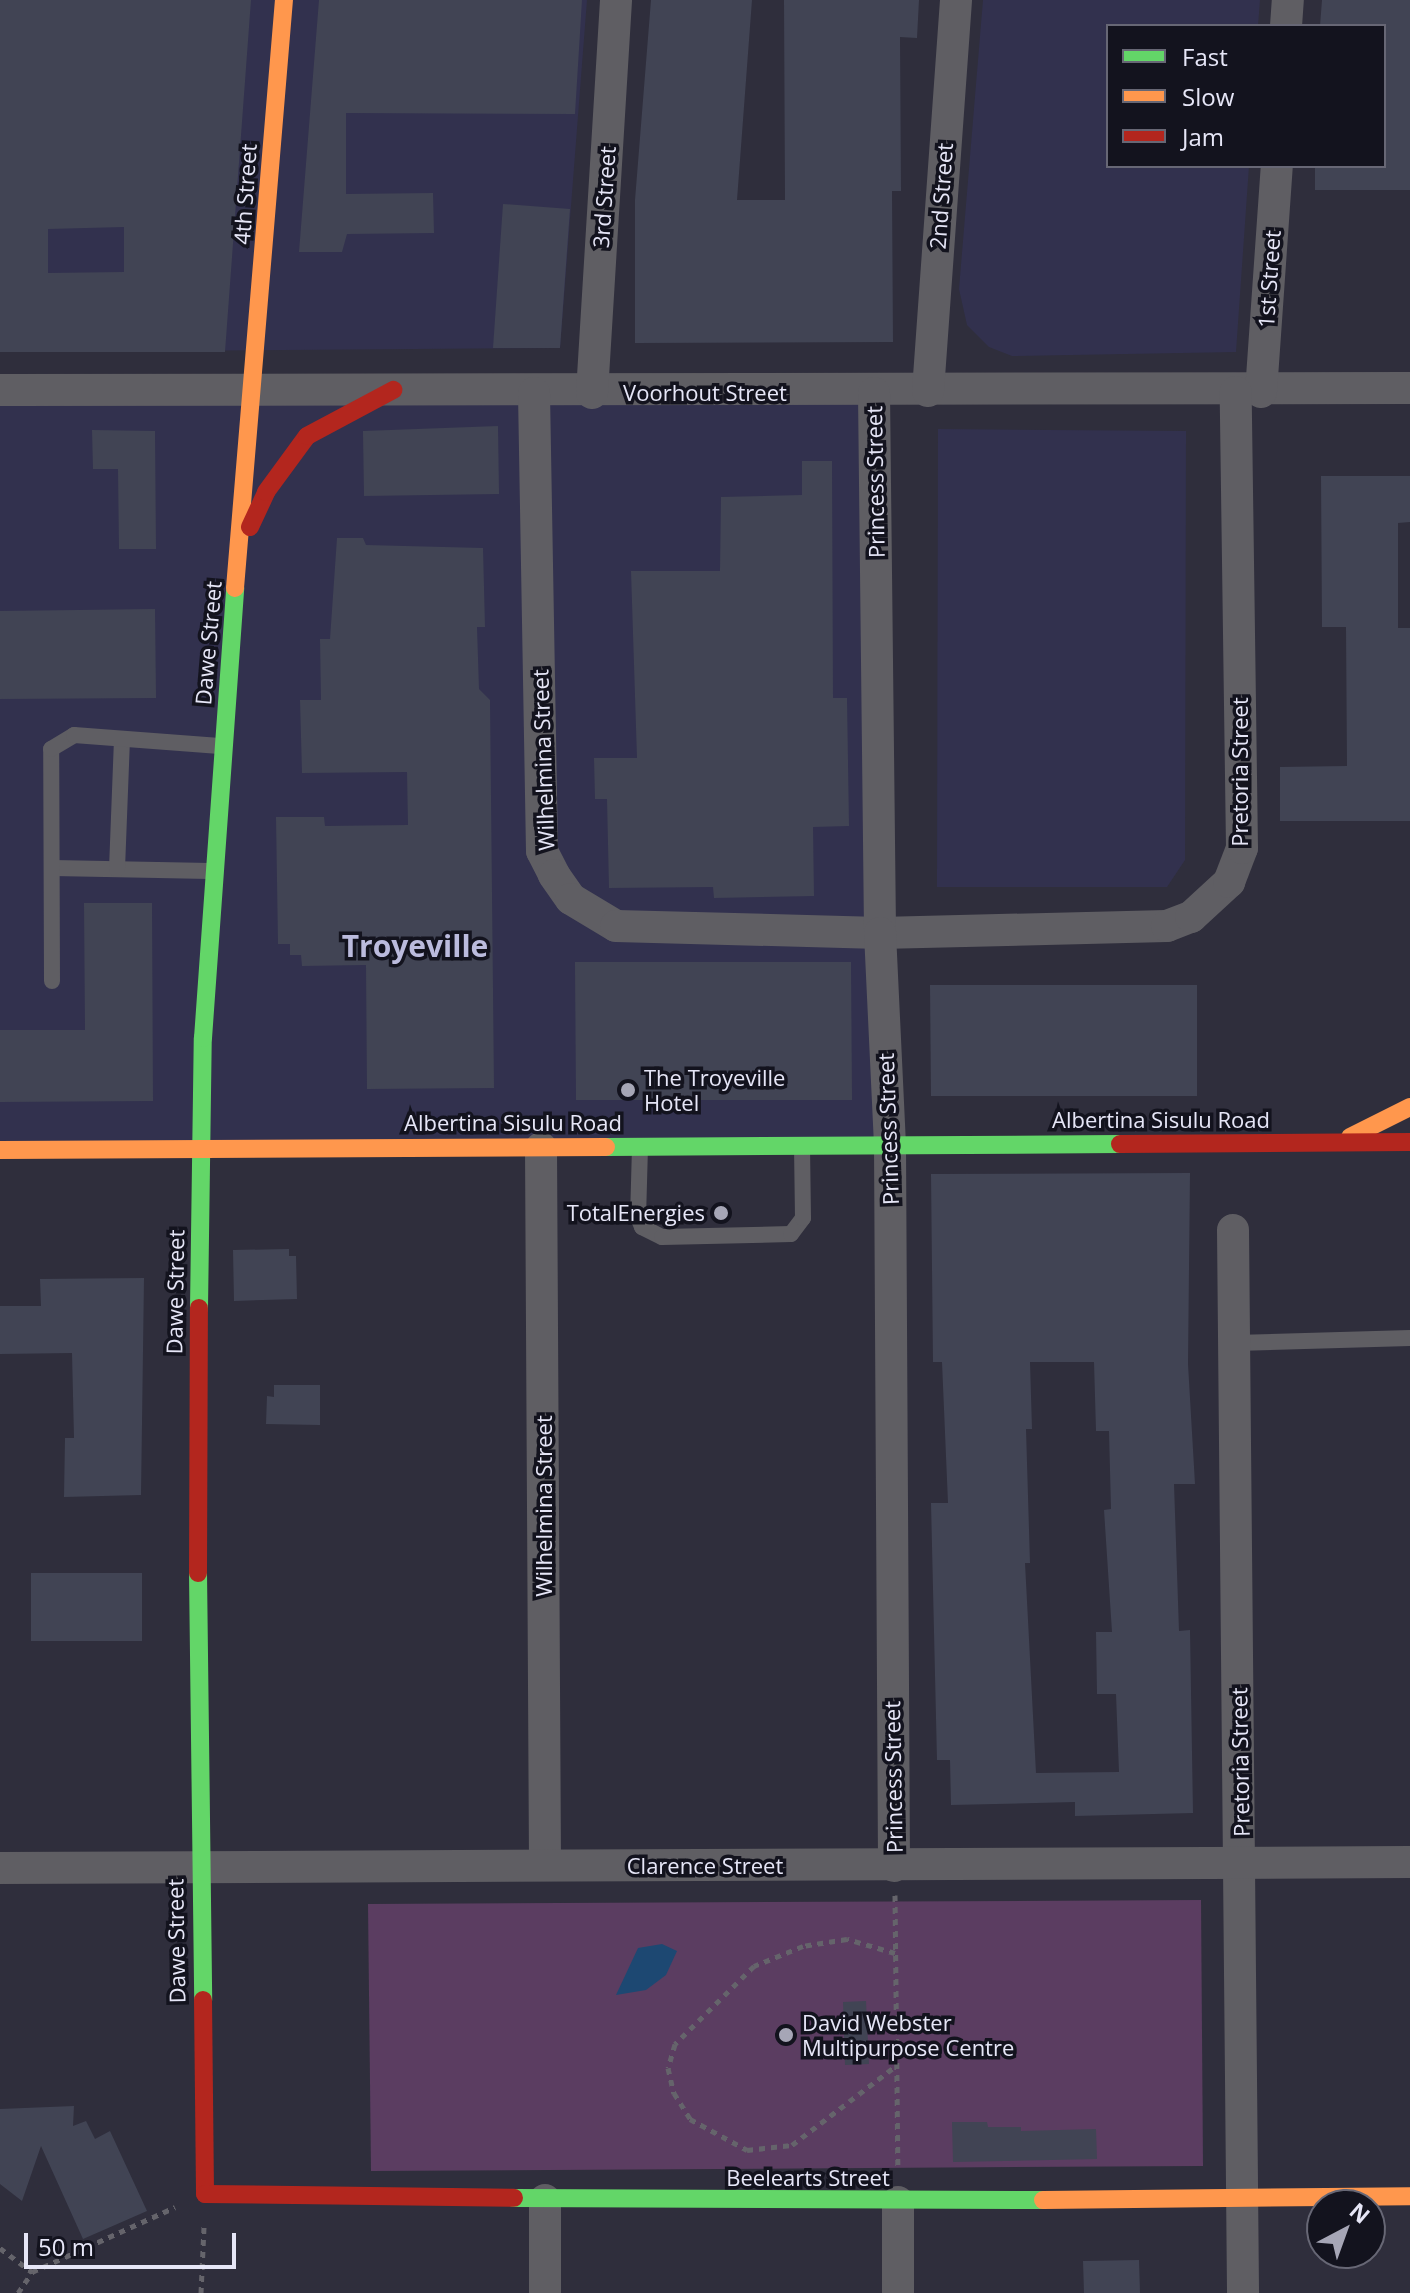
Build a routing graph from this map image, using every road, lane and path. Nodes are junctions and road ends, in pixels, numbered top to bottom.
1 (284, 0) edge
2 (616, 0) edge
3 (956, 0) edge
4 (1288, 0) edge
5 (1286, 24) edge
6 (1277, 168) edge
7 (1410, 388) edge
8 (0, 390) edge
9 (393, 390) junction
10 (928, 391) junction
11 (1248, 392) junction
12 (255, 393) junction
13 (534, 393) junction
14 (592, 393) junction
15 (874, 393) junction
16 (241, 545) junction
17 (122, 739) junction
18 (222, 746) junction
19 (53, 868) junction
20 (117, 869) junction
21 (212, 871) junction
22 (880, 933) junction
23 (52, 981) dead end
24 (1410, 1107) edge
25 (1410, 1142) edge
26 (1337, 1143) junction
27 (201, 1146) junction
28 (640, 1146) junction
29 (802, 1146) junction
30 (890, 1146) junction
31 (541, 1148) junction
32 (0, 1150) edge
33 (1233, 1230) dead end
34 (1410, 1338) edge
35 (1235, 1343) junction
36 (1410, 1862) edge
37 (1242, 1864) junction
38 (545, 1865) junction
39 (894, 1866) junction
40 (0, 1868) edge
41 (198, 1871) junction
42 (895, 1953) junction
43 (897, 2065) junction
44 (205, 2194) junction
45 (1244, 2195) junction
46 (1410, 2196) edge
47 (545, 2200) junction
48 (898, 2202) junction
49 (0, 2248) edge
50 (32, 2272) junction
51 (18, 2293) edge
52 (201, 2293) edge
53 (545, 2293) edge
54 (898, 2293) edge
55 (1243, 2293) edge

1 - 12 street, 4th Street
2 - 14 street, 3rd Street
3 - 10 street, 2nd Street
4 - 5 street
6 - 11 street, 1st Street
7 - 11 street, Voorhout Street
8 - 12 street, Voorhout Street
9 - 12 street, Voorhout Street
9 - 13 street, Voorhout Street
9 - 16 street
10 - 11 street, Voorhout Street
10 - 15 street, Voorhout Street
11 - 22 street, Pretoria Street
12 - 16 street, Dawe Street
13 - 14 street, Voorhout Street
13 - 22 street, Wilhelmina Street
14 - 15 street, Voorhout Street
15 - 22 street, Princess Street
16 - 18 street, Dawe Street
17 - 18 lane
17 - 19 lane
17 - 20 lane
18 - 21 street, Dawe Street
19 - 20 lane
19 - 23 lane
20 - 21 lane
21 - 27 street, Dawe Street
22 - 30 street, Princess Street
24 - 26 street
25 - 26 street, Albertina Sisulu Road
26 - 30 street, Albertina Sisulu Road
27 - 31 street, Albertina Sisulu Road
27 - 32 street, Albertina Sisulu Road
27 - 41 street, Dawe Street
28 - 29 street, Albertina Sisulu Road
28 - 29 lane
28 - 31 street, Albertina Sisulu Road
29 - 30 street, Albertina Sisulu Road
30 - 39 street, Princess Street
31 - 38 street, Wilhelmina Street
33 - 35 street, Pretoria Street
34 - 35 lane
35 - 37 street, Pretoria Street
36 - 37 street, Clarence Street
37 - 39 street, Clarence Street
37 - 45 street, Pretoria Street
38 - 39 street, Clarence Street
38 - 41 street, Clarence Street
39 - 42 path
40 - 41 street, Clarence Street
41 - 44 street, Dawe Street
42 - 43 path
42 - 43 path
43 - 48 path
44 - 47 street, Beelearts Street
44 - 50 path
44 - 52 path
45 - 46 street, Beelearts Street
45 - 48 street, Beelearts Street
45 - 55 street, Pretoria Street
47 - 48 street, Beelearts Street
47 - 53 street
48 - 54 street
49 - 50 path
50 - 51 path

